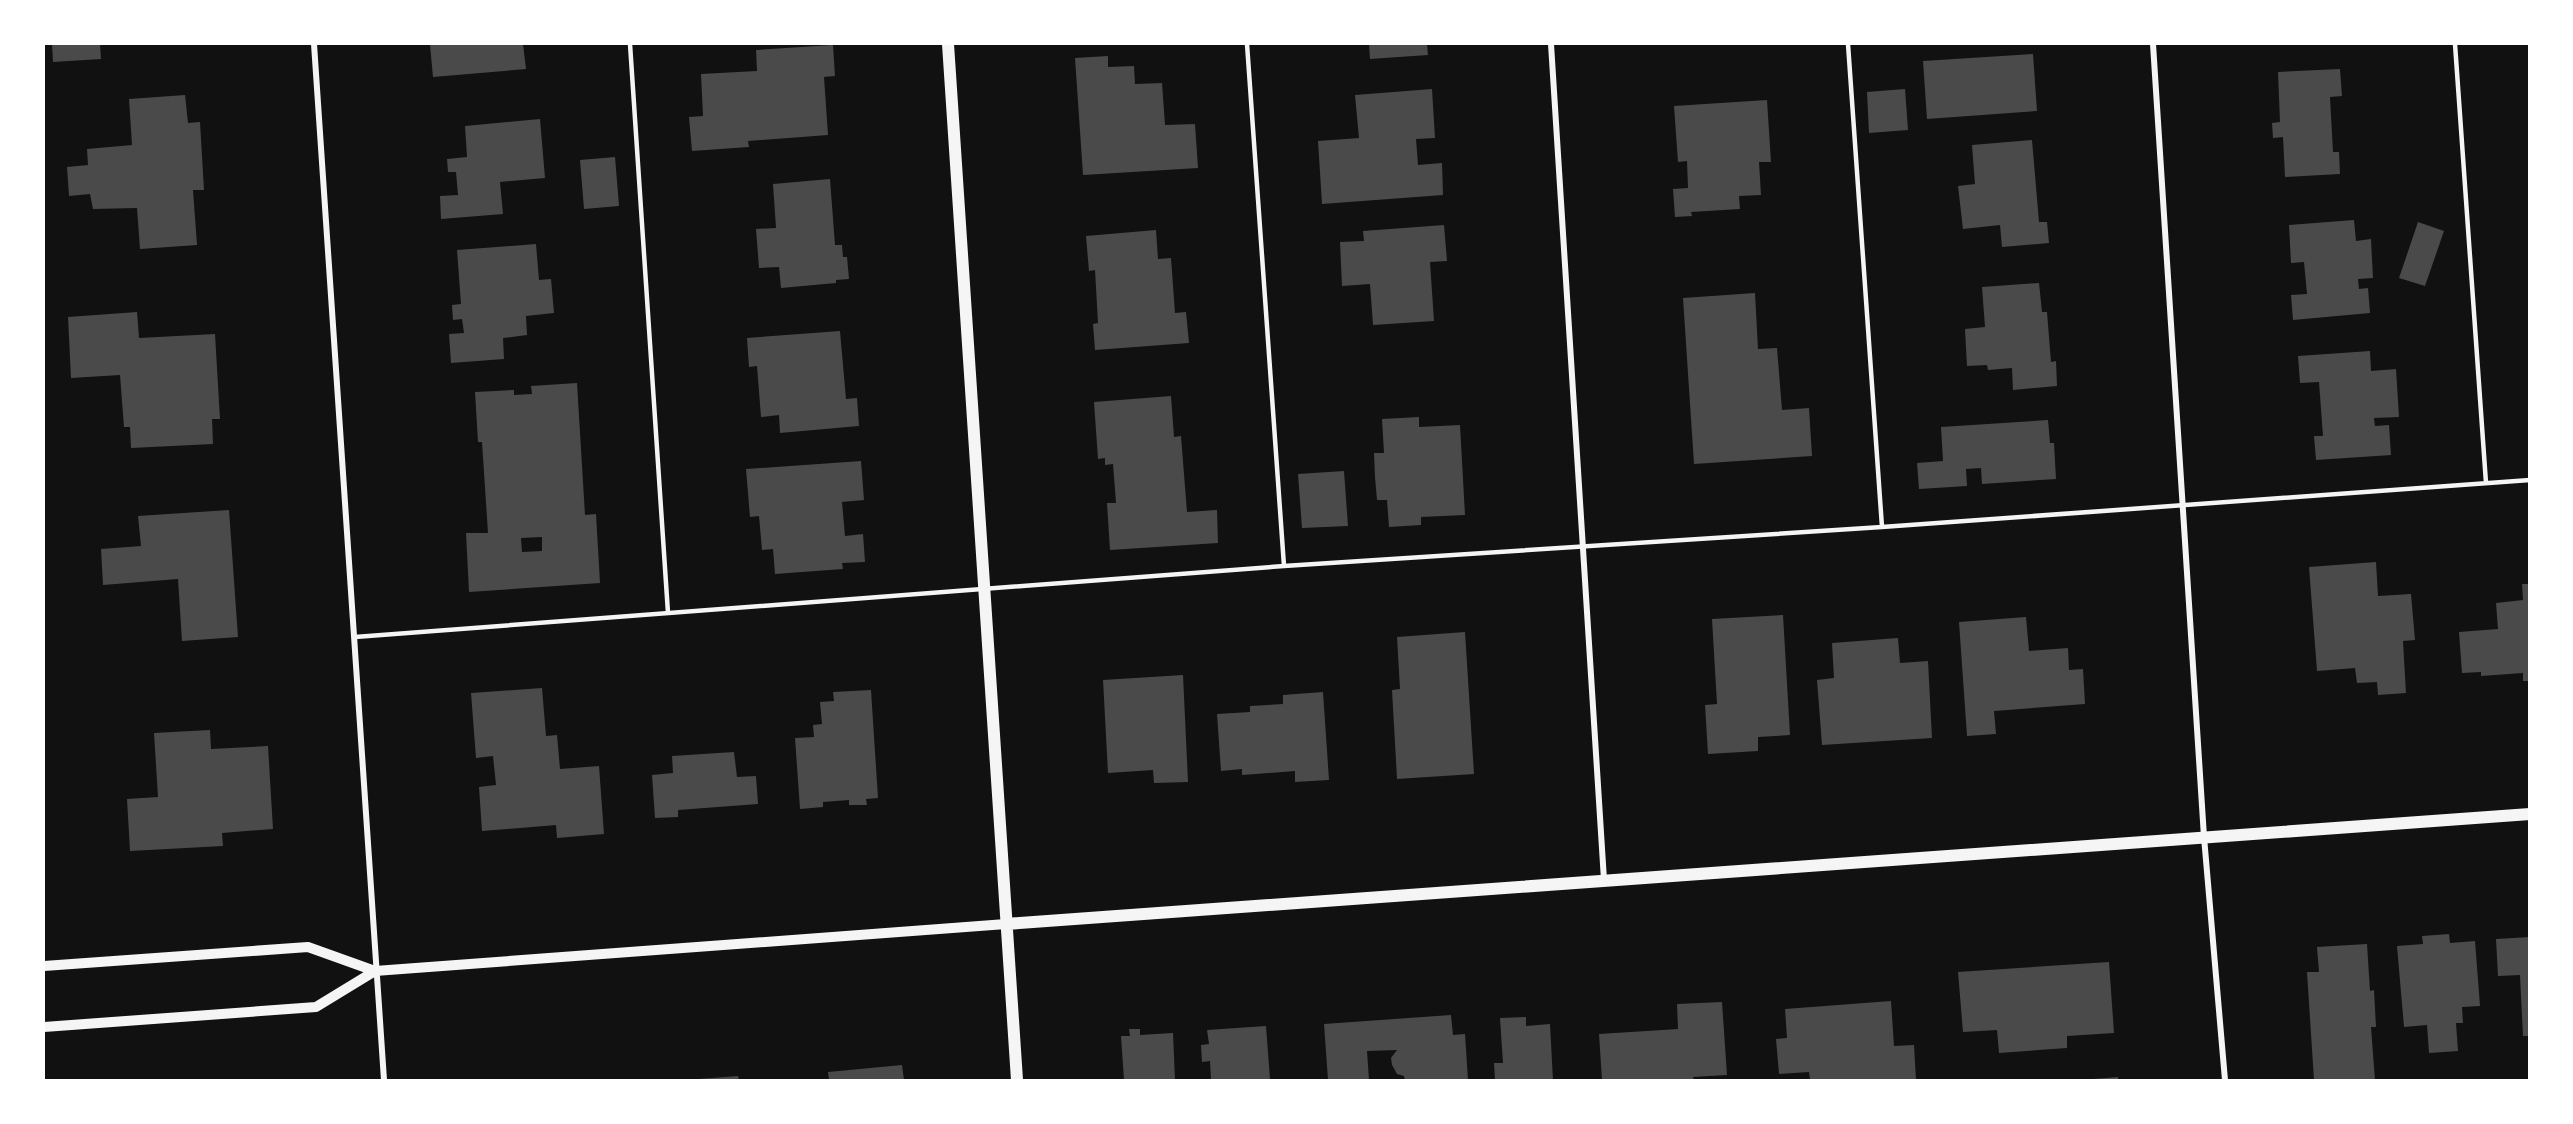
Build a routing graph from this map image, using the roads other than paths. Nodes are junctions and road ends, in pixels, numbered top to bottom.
1 (314, 44) edge
2 (630, 44) edge
3 (948, 44) edge
4 (1247, 44) edge
5 (1551, 44) edge
6 (1848, 44) edge
7 (2153, 44) edge
8 (2455, 44) edge
9 (2529, 480) edge
10 (2486, 483) junction
11 (2183, 506) junction
12 (1882, 527) junction
13 (1583, 547) junction
14 (1284, 566) junction
15 (984, 588) junction
16 (668, 613) junction
17 (355, 637) junction
18 (2529, 814) edge
19 (2204, 837) junction
20 (1604, 880) junction
21 (1006, 924) junction
22 (44, 966) edge
23 (375, 971) junction
24 (44, 1027) edge
25 (384, 1080) edge
26 (1017, 1080) edge
27 (2225, 1080) edge

1 - 17 street
2 - 16 lane
3 - 15 main road
4 - 14 lane
5 - 13 street
6 - 12 lane
7 - 11 street
8 - 10 lane
9 - 10 lane
10 - 11 lane
11 - 12 lane
11 - 19 street
12 - 13 lane
13 - 14 lane
13 - 20 street
14 - 15 lane
15 - 16 lane
15 - 21 main road
16 - 17 lane
17 - 23 street
18 - 19 main road
19 - 20 main road
19 - 27 street
20 - 21 main road
21 - 23 street
21 - 26 main road
22 - 23 street
23 - 24 street
23 - 25 street

